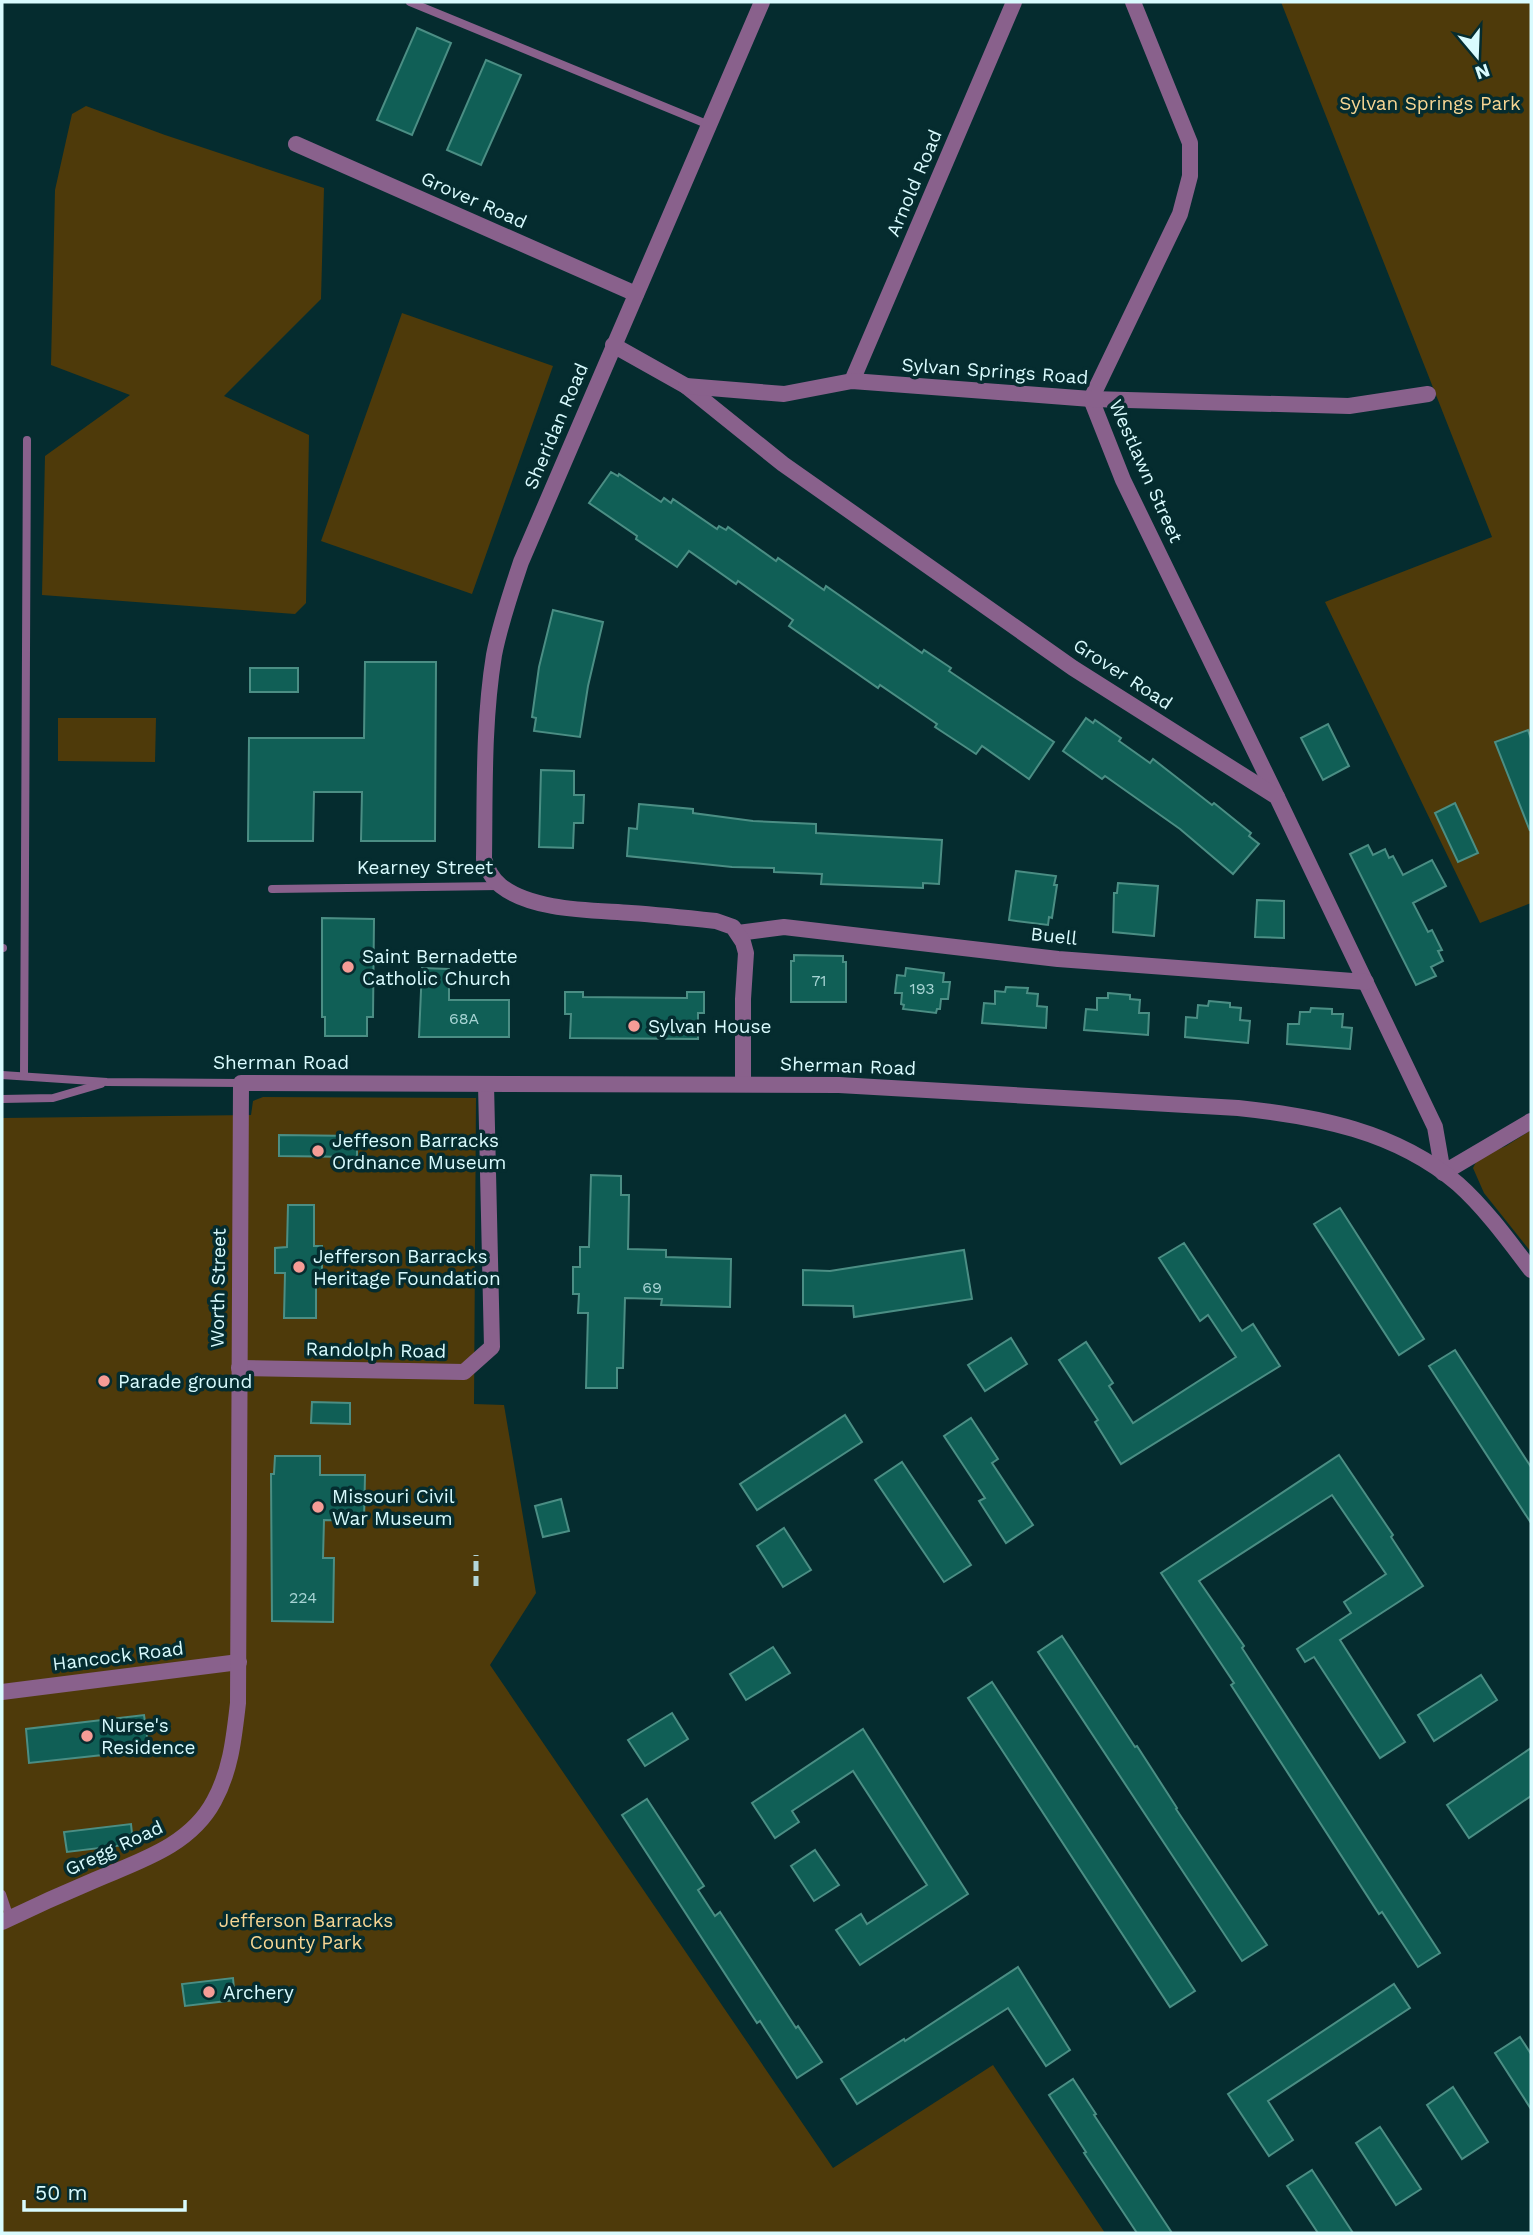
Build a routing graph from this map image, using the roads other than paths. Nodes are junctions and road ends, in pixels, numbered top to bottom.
1 (410, 2) edge
2 (762, 2) edge
3 (1014, 2) edge
4 (1133, 2) edge
5 (709, 125) junction
6 (296, 144) dead end
7 (636, 294) junction
8 (613, 345) junction
9 (852, 381) junction
10 (686, 386) junction
11 (1428, 394) dead end
12 (1091, 399) junction
13 (27, 440) dead end
14 (1277, 797) junction
15 (500, 886) junction
16 (272, 889) dead end
17 (738, 933) junction
18 (1366, 982) junction
19 (2, 1074) edge
20 (24, 1076) junction
21 (107, 1082) junction
22 (241, 1083) junction
23 (486, 1084) junction
24 (743, 1084) junction
25 (2, 1099) edge
26 (1531, 1121) edge
27 (1443, 1173) junction
28 (1531, 1270) edge
29 (239, 1368) junction
30 (239, 1662) junction
31 (2, 1692) edge
32 (2, 1894) edge
33 (6, 1920) edge

1 - 5 lane
2 - 5 street, Sheridan Road
3 - 9 street, Arnold Road
4 - 12 street, Westlawn Street
5 - 7 street, Sheridan Road
6 - 7 street, Grover Road
7 - 8 street, Sheridan Road
8 - 10 street, Grover Road
8 - 15 street, Sheridan Road
9 - 10 street, Sylvan Springs Road
9 - 12 street, Sylvan Springs Road
10 - 14 street, Grover Road
11 - 12 street, Sylvan Springs Road
12 - 14 street, Westlawn Street
13 - 20 lane
14 - 18 street
15 - 16 lane, Kearney Street
15 - 17 street, Kearney Street
17 - 18 street, Buell
17 - 24 street
18 - 27 street
19 - 20 lane
20 - 21 lane
21 - 22 lane, Sherman Road
21 - 25 lane
22 - 23 street, Sherman Road
22 - 29 street, Worth Street
23 - 24 street, Sherman Road
23 - 29 street, Randolph Road
24 - 27 street, Sherman Road
26 - 27 street
27 - 28 street, Sherman Road
29 - 30 street, Worth Street
30 - 31 street, Hancock Road
30 - 33 street, Gregg Road
32 - 33 lane

